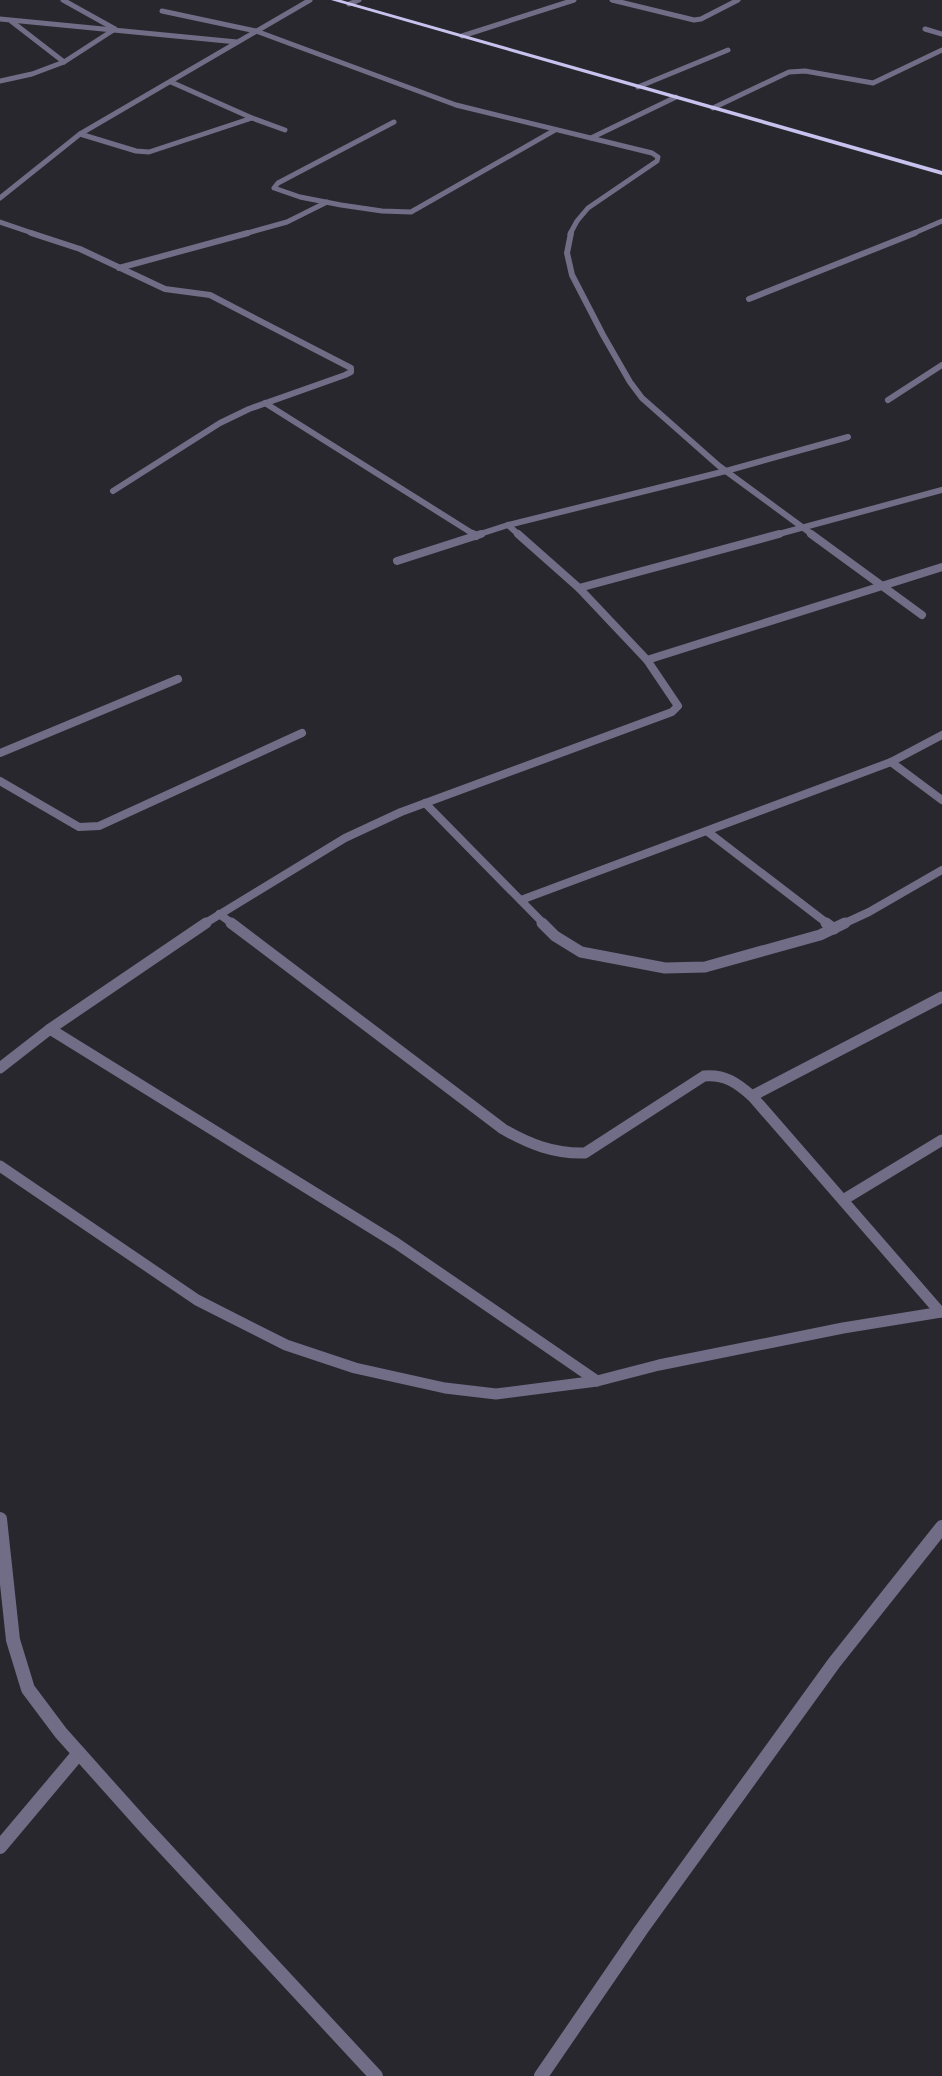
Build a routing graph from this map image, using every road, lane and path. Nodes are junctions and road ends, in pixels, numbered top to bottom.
1 (63, 0) edge
2 (310, 0) edge
3 (334, 0) edge
4 (359, 0) edge
5 (574, 0) edge
6 (612, 0) edge
7 (738, 0) edge
8 (349, 4) junction
9 (162, 11) dead end
10 (0, 19) edge
11 (11, 21) junction
12 (115, 29) junction
13 (925, 29) dead end
14 (256, 31) junction
15 (942, 34) edge
16 (462, 36) junction
17 (237, 42) junction
18 (728, 50) dead end
19 (942, 50) edge
20 (64, 62) junction
21 (0, 81) edge
22 (171, 82) junction
23 (638, 87) junction
24 (676, 98) junction
25 (713, 108) junction
26 (252, 118) junction
27 (394, 122) dead end
28 (285, 130) dead end
29 (555, 130) junction
30 (80, 134) junction
31 (591, 138) junction
32 (942, 173) edge
33 (0, 192) edge
34 (7, 192) junction
35 (0, 198) edge
36 (327, 202) junction
37 (942, 221) edge
38 (0, 222) edge
39 (119, 268) junction
40 (749, 299) dead end
41 (942, 365) edge
42 (888, 400) dead end
43 (265, 403) junction
44 (848, 437) dead end
45 (726, 471) junction
46 (942, 490) edge
47 (113, 491) dead end
48 (508, 525) junction
49 (801, 527) junction
50 (476, 536) junction
51 (397, 561) dead end
52 (942, 567) edge
53 (882, 587) junction
54 (579, 588) junction
55 (922, 615) dead end
56 (647, 660) junction
57 (178, 679) dead end
58 (302, 733) dead end
59 (942, 735) edge
60 (0, 752) edge
61 (891, 762) junction
62 (0, 781) edge
63 (942, 800) edge
64 (425, 803) junction
65 (708, 832) junction
66 (942, 870) edge
67 (521, 900) junction
68 (220, 914) junction
69 (834, 929) junction
70 (942, 997) edge
71 (50, 1029) junction
72 (0, 1068) edge
73 (752, 1096) junction
74 (942, 1140) edge
75 (0, 1166) edge
76 (843, 1200) junction
77 (941, 1312) edge
78 (597, 1380) junction
79 (0, 1519) edge
80 (942, 1527) edge
81 (79, 1753) junction
82 (0, 1847) edge
83 (376, 2076) edge
84 (541, 2076) edge

1 - 12 street
2 - 14 street
3 - 8 highway
4 - 8 street
5 - 16 street
6 - 7 street
8 - 16 highway
9 - 14 street
10 - 11 street
11 - 12 street
11 - 20 street
12 - 17 street
12 - 20 street
13 - 15 street
14 - 17 street
14 - 29 street
16 - 23 highway
17 - 22 street
18 - 23 street
19 - 25 street
20 - 21 street
22 - 26 street
22 - 30 street
23 - 24 highway
24 - 25 highway
24 - 31 street
25 - 32 highway
26 - 28 street
26 - 30 street
27 - 36 street
29 - 31 street
29 - 36 street
30 - 34 street
31 - 45 street
33 - 34 street
34 - 35 street
36 - 39 street
37 - 40 street
38 - 39 street
39 - 43 street
41 - 42 street
43 - 47 street
43 - 50 street
44 - 45 street
45 - 48 street
45 - 49 street
46 - 49 street
48 - 50 street
48 - 54 street
49 - 53 street
49 - 54 street
50 - 51 street
52 - 53 street
53 - 55 street
53 - 56 street
54 - 56 street
56 - 64 street
57 - 60 street
58 - 62 street
59 - 61 street
61 - 63 street
61 - 65 street
64 - 67 street
64 - 68 street
65 - 67 street
65 - 69 street
66 - 69 street
67 - 69 street
68 - 71 street
68 - 73 street
70 - 73 street
71 - 72 street
71 - 78 street
73 - 76 street
74 - 76 street
75 - 78 street
76 - 77 street
77 - 78 street
79 - 81 street
80 - 84 street
81 - 82 street
81 - 83 street

